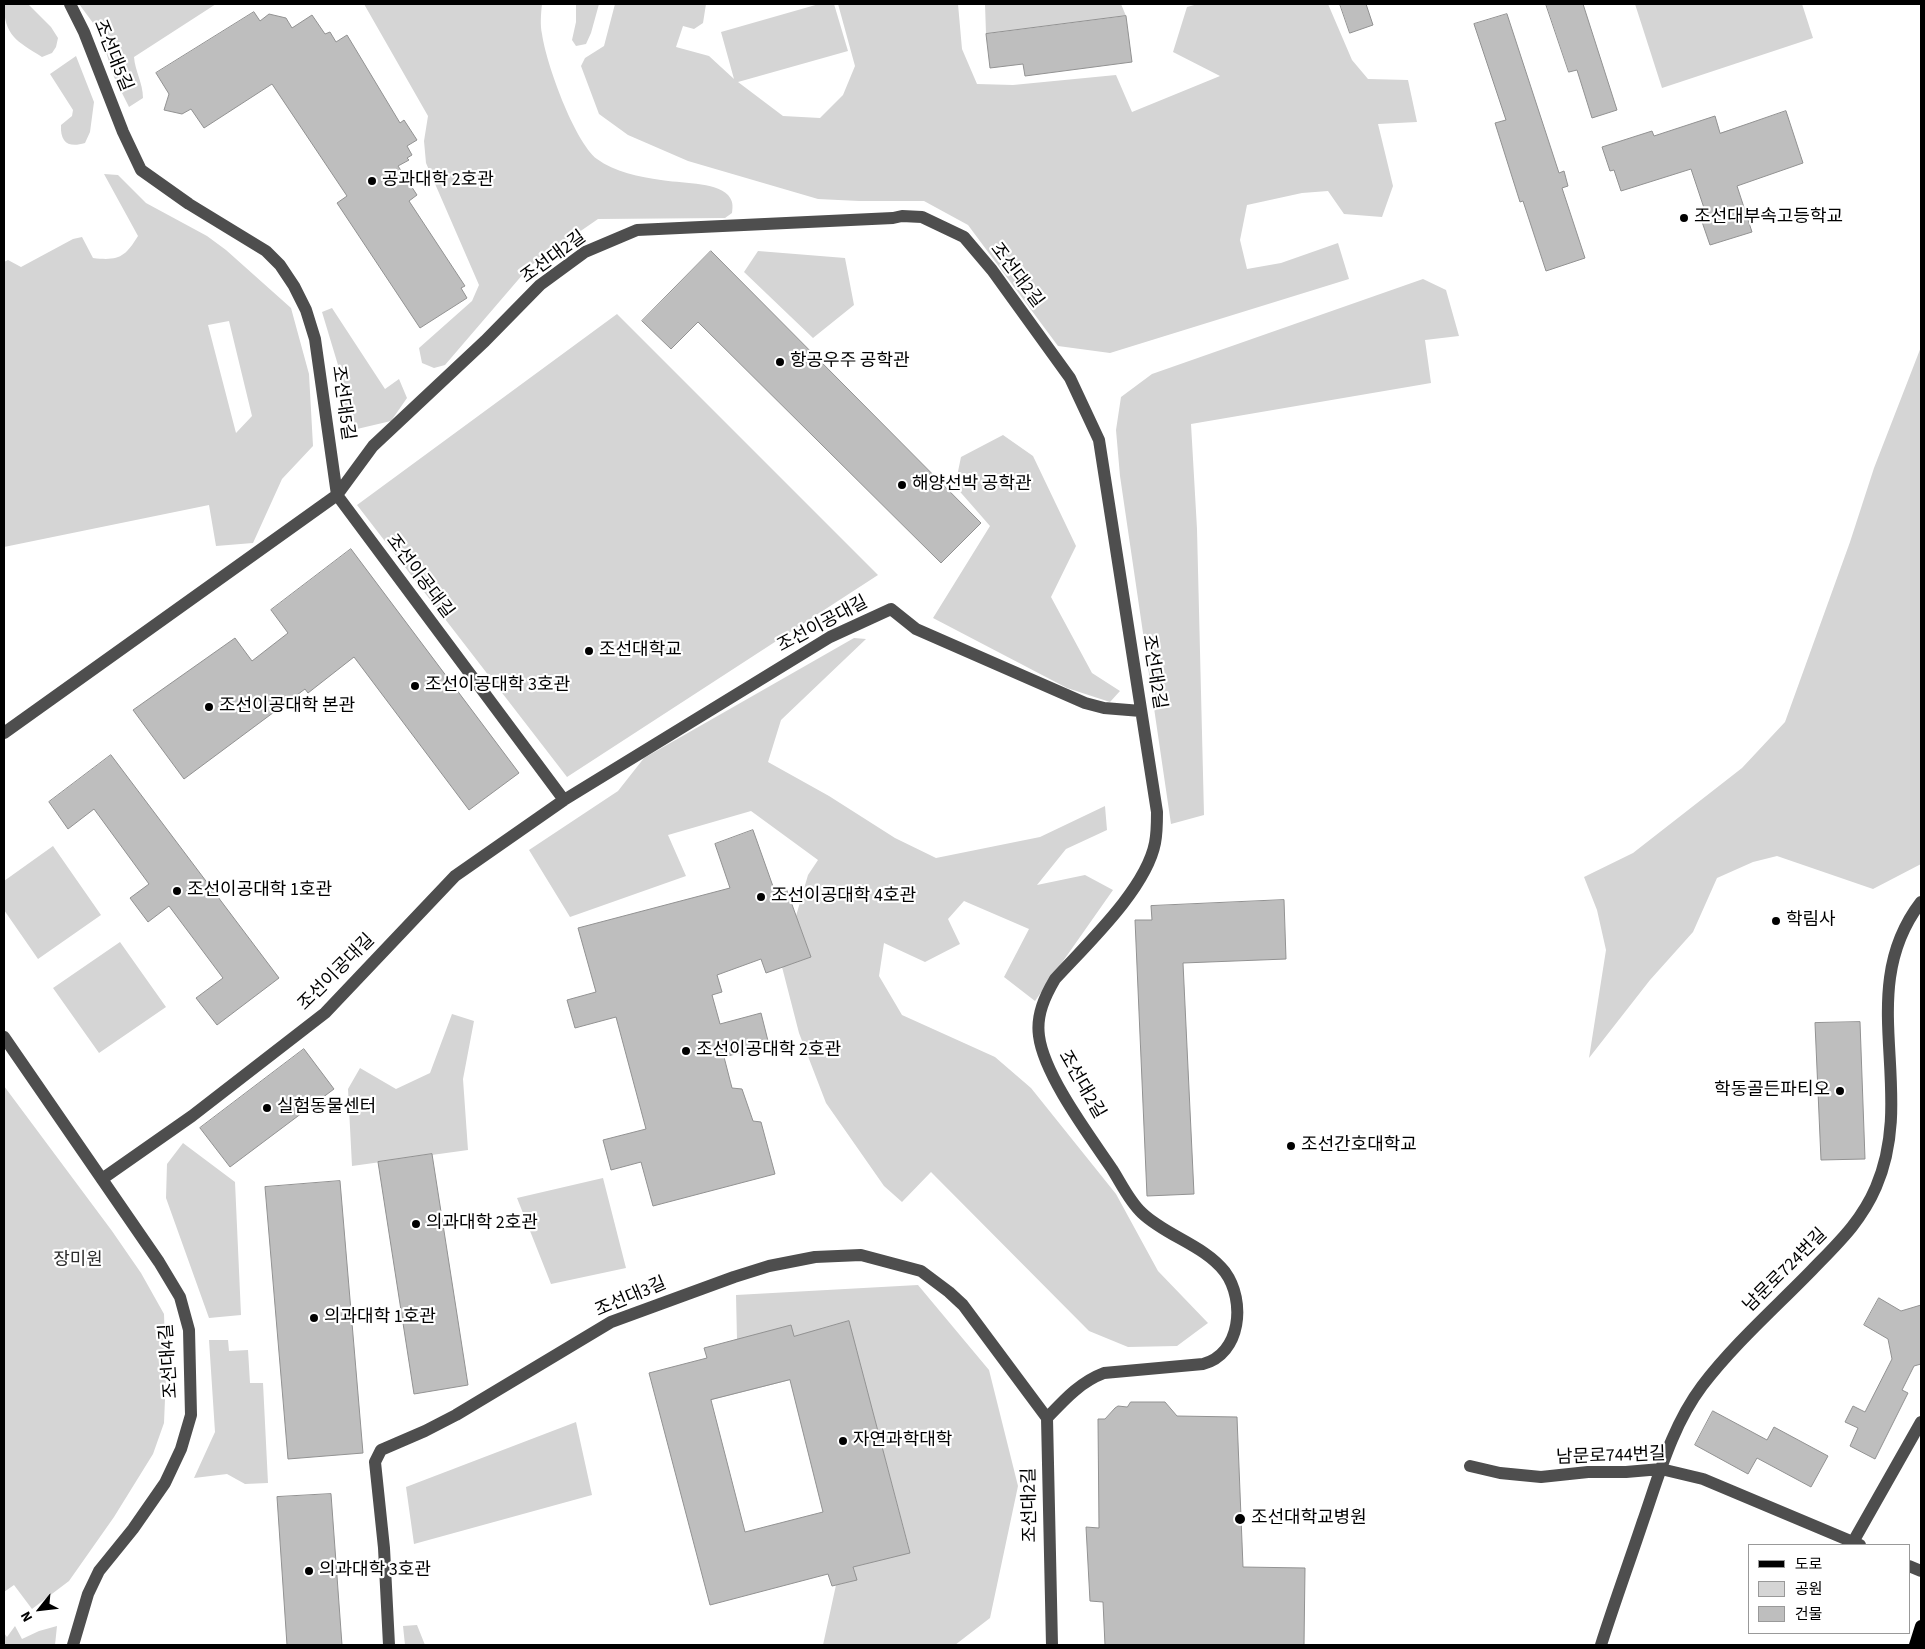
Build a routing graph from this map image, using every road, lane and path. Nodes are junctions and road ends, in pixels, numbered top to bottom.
1 (70, 4) edge
2 (336, 495) junction
3 (1141, 710) junction
4 (4, 733) edge
5 (564, 800) junction
6 (1921, 902) edge
7 (4, 1038) edge
8 (102, 1179) junction
9 (1047, 1418) junction
10 (1921, 1422) edge
11 (1470, 1466) dead end
12 (1661, 1469) junction
13 (1857, 1544) edge
14 (1921, 1626) edge
15 (73, 1645) edge
16 (389, 1645) edge
17 (1052, 1645) edge
18 (1601, 1645) edge
19 (1915, 1645) edge

1 - 2 street, 조선대5길
2 - 3 street, 조선대2길
2 - 4 street
2 - 5 street, 조선이공대길
3 - 5 street, 조선이공대길
3 - 9 street, 조선대2길
5 - 8 street, 조선이공대길
6 - 12 street, 남문로724번길
7 - 8 street, 조선대4길
8 - 15 street, 조선대4길
9 - 16 street, 조선대3길
9 - 17 street, 조선대2길
10 - 13 street
11 - 12 street, 남문로744번길
12 - 13 street, 남문로744번길
12 - 18 street, 남문로724번길
14 - 19 main road

